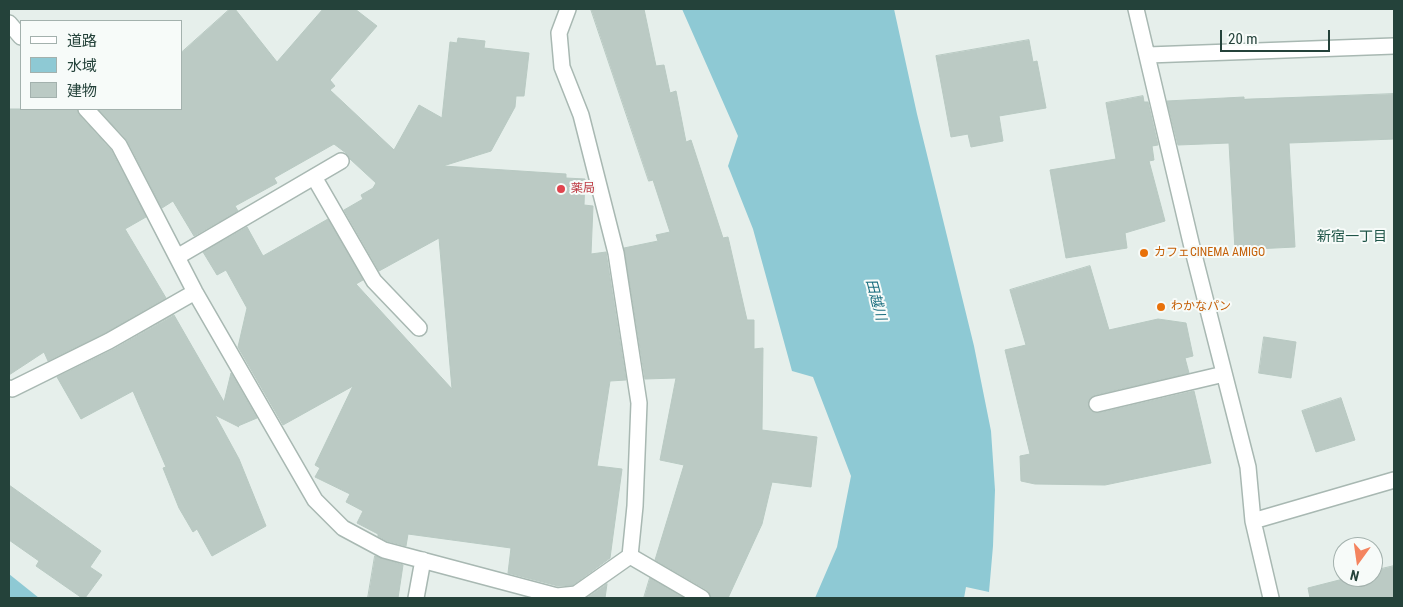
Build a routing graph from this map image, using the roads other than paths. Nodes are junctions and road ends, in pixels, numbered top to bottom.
1 (568, 9) edge
2 (1136, 9) edge
3 (9, 23) edge
4 (20, 36) edge
5 (1394, 46) edge
6 (1148, 55) junction
7 (87, 110) edge
8 (341, 161) dead end
9 (314, 177) junction
10 (177, 257) junction
11 (195, 292) junction
12 (419, 328) dead end
13 (1224, 374) junction
14 (9, 388) edge
15 (1097, 404) dead end
16 (1394, 480) edge
17 (1254, 521) junction
18 (630, 556) junction
19 (423, 560) junction
20 (416, 598) edge
21 (702, 598) edge
22 (1271, 598) edge

1 - 18 street
2 - 6 street
3 - 4 street
5 - 6 street
6 - 13 street
7 - 10 street
8 - 9 street
9 - 10 street
9 - 12 street
10 - 11 street
11 - 14 street
11 - 19 street
13 - 15 street
13 - 17 street
16 - 17 street
17 - 22 street
18 - 19 street
18 - 21 street
19 - 20 street

